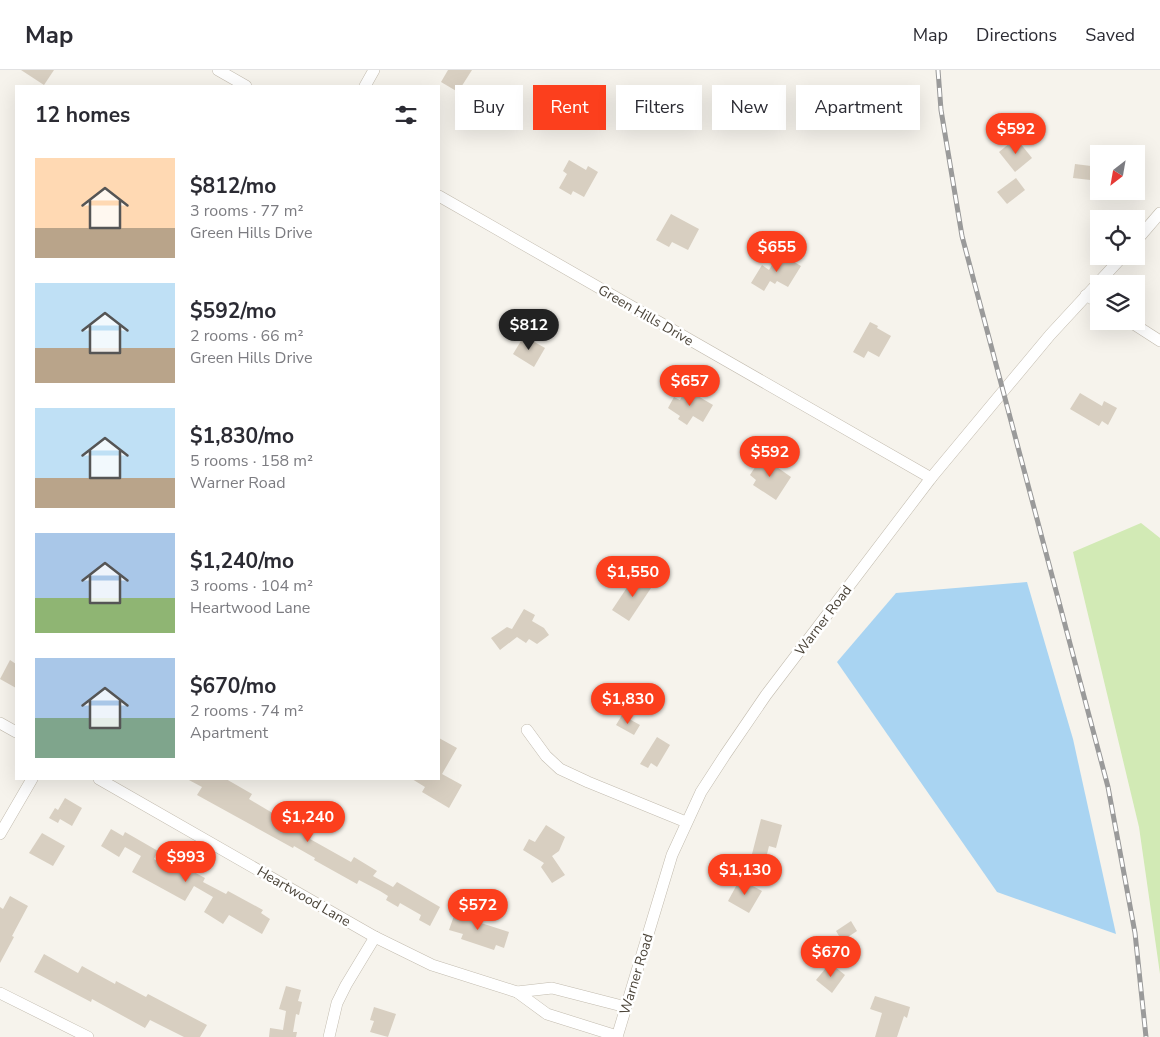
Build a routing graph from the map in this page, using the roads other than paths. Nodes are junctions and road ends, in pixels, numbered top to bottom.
1 (218, 70) edge
2 (374, 70) edge
3 (244, 85) edge
4 (366, 85) edge
5 (440, 197) edge
6 (1160, 214) edge
7 (1145, 231) edge
8 (1114, 265) edge
9 (1086, 295) junction
10 (1090, 297) edge
11 (1143, 330) edge
12 (1160, 341) edge
13 (931, 478) junction
14 (0, 723) edge
15 (527, 730) dead end
16 (15, 731) edge
17 (31, 780) edge
18 (101, 780) edge
19 (686, 822) junction
20 (0, 834) edge
21 (375, 937) junction
22 (517, 992) junction
23 (0, 993) edge
24 (626, 1007) junction
25 (88, 1037) edge
26 (329, 1037) edge
27 (617, 1037) edge

1 - 3 street
2 - 4 street
5 - 13 street, Green Hills Drive
6 - 7 street
8 - 9 street, Warner Road
9 - 10 street
9 - 13 street, Warner Road
11 - 12 street
13 - 19 street, Warner Road
14 - 16 street
15 - 19 street
17 - 20 street
18 - 21 street, Heartwood Lane
19 - 24 street, Warner Road
21 - 22 street, Heartwood Lane
21 - 26 street
22 - 24 street, Heartwood Lane
22 - 27 street, Heartwood Lane
23 - 25 street
24 - 27 street, Warner Road

